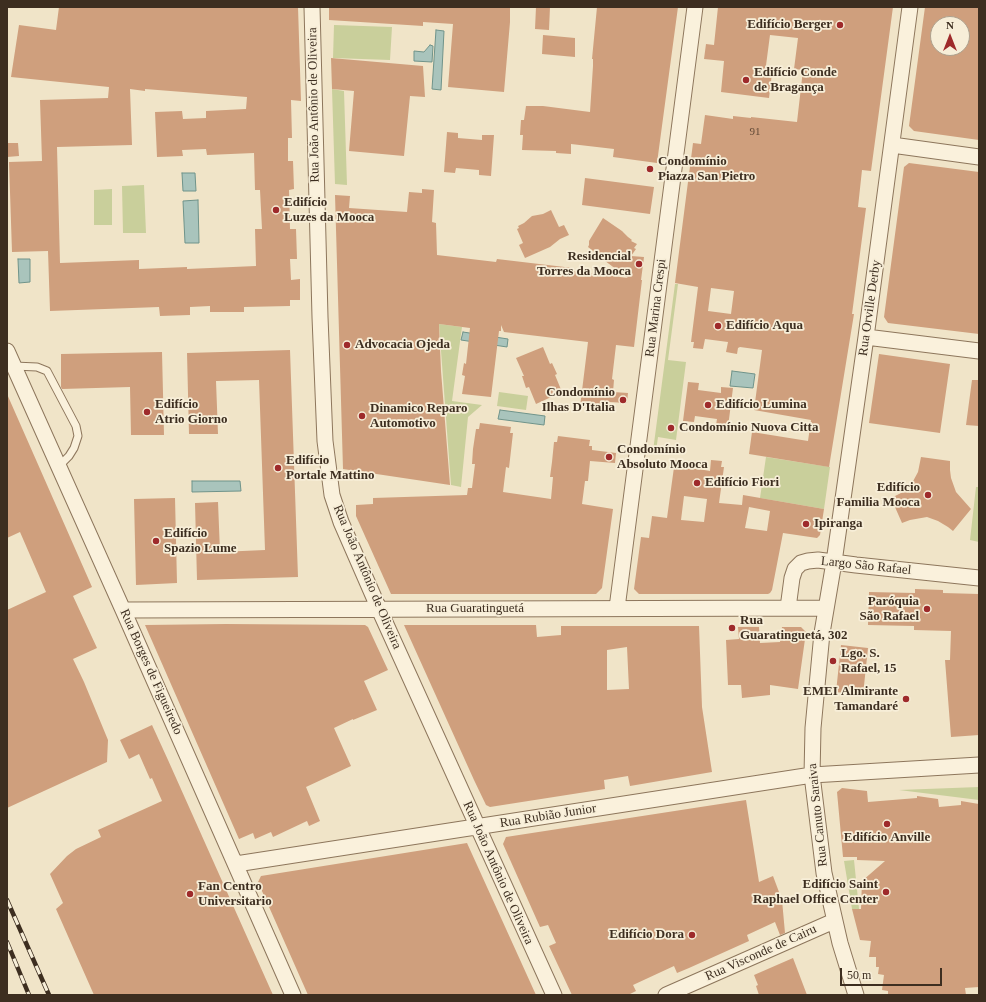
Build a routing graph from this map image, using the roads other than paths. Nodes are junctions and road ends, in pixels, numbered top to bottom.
1 (312, 7) edge
2 (695, 7) edge
3 (910, 7) edge
4 (892, 145) junction
5 (979, 157) edge
6 (866, 337) junction
7 (7, 351) edge
8 (979, 351) edge
9 (14, 366) junction
10 (59, 466) junction
11 (834, 562) junction
12 (979, 578) edge
13 (617, 608) junction
14 (788, 608) junction
15 (826, 608) junction
16 (379, 609) junction
17 (123, 610) junction
18 (979, 765) edge
19 (812, 774) junction
20 (478, 826) junction
21 (236, 864) junction
22 (834, 921) junction
23 (293, 995) edge
24 (554, 995) edge
25 (666, 995) edge
26 (856, 995) edge

1 - 16 street, Rua João Antônio de Oliveira
2 - 13 street, Rua Marina Crespi
3 - 4 street, Rua Orville Derby
4 - 5 street
4 - 6 street, Rua Orville Derby
6 - 8 street
6 - 11 street, Rua Orville Derby
7 - 9 street, Rua Borges de Figueiredo
9 - 10 street, Rua Borges de Figueiredo
9 - 10 lane
10 - 17 street, Rua Borges de Figueiredo
11 - 12 street, Largo São Rafael
11 - 14 street, Largo São Rafael
11 - 15 street, Rua Orville Derby
13 - 14 street, Rua Guaratinguetá
13 - 16 street, Rua Guaratinguetá
14 - 15 street, Rua Guaratinguetá
15 - 19 street, Rua Canuto Saraiva
16 - 17 street, Rua Guaratinguetá
16 - 20 street, Rua João Antônio de Oliveira
17 - 21 street, Rua Borges de Figueiredo
18 - 19 street
19 - 20 street, Rua Rubião Junior
19 - 22 street, Rua Canuto Saraiva
20 - 21 street, Rua Rubião Junior
20 - 24 street, Rua João Antônio de Oliveira
21 - 23 street, Rua Borges de Figueiredo
22 - 25 street, Rua Visconde de Cairu
22 - 26 street, Rua Canuto Saraiva

